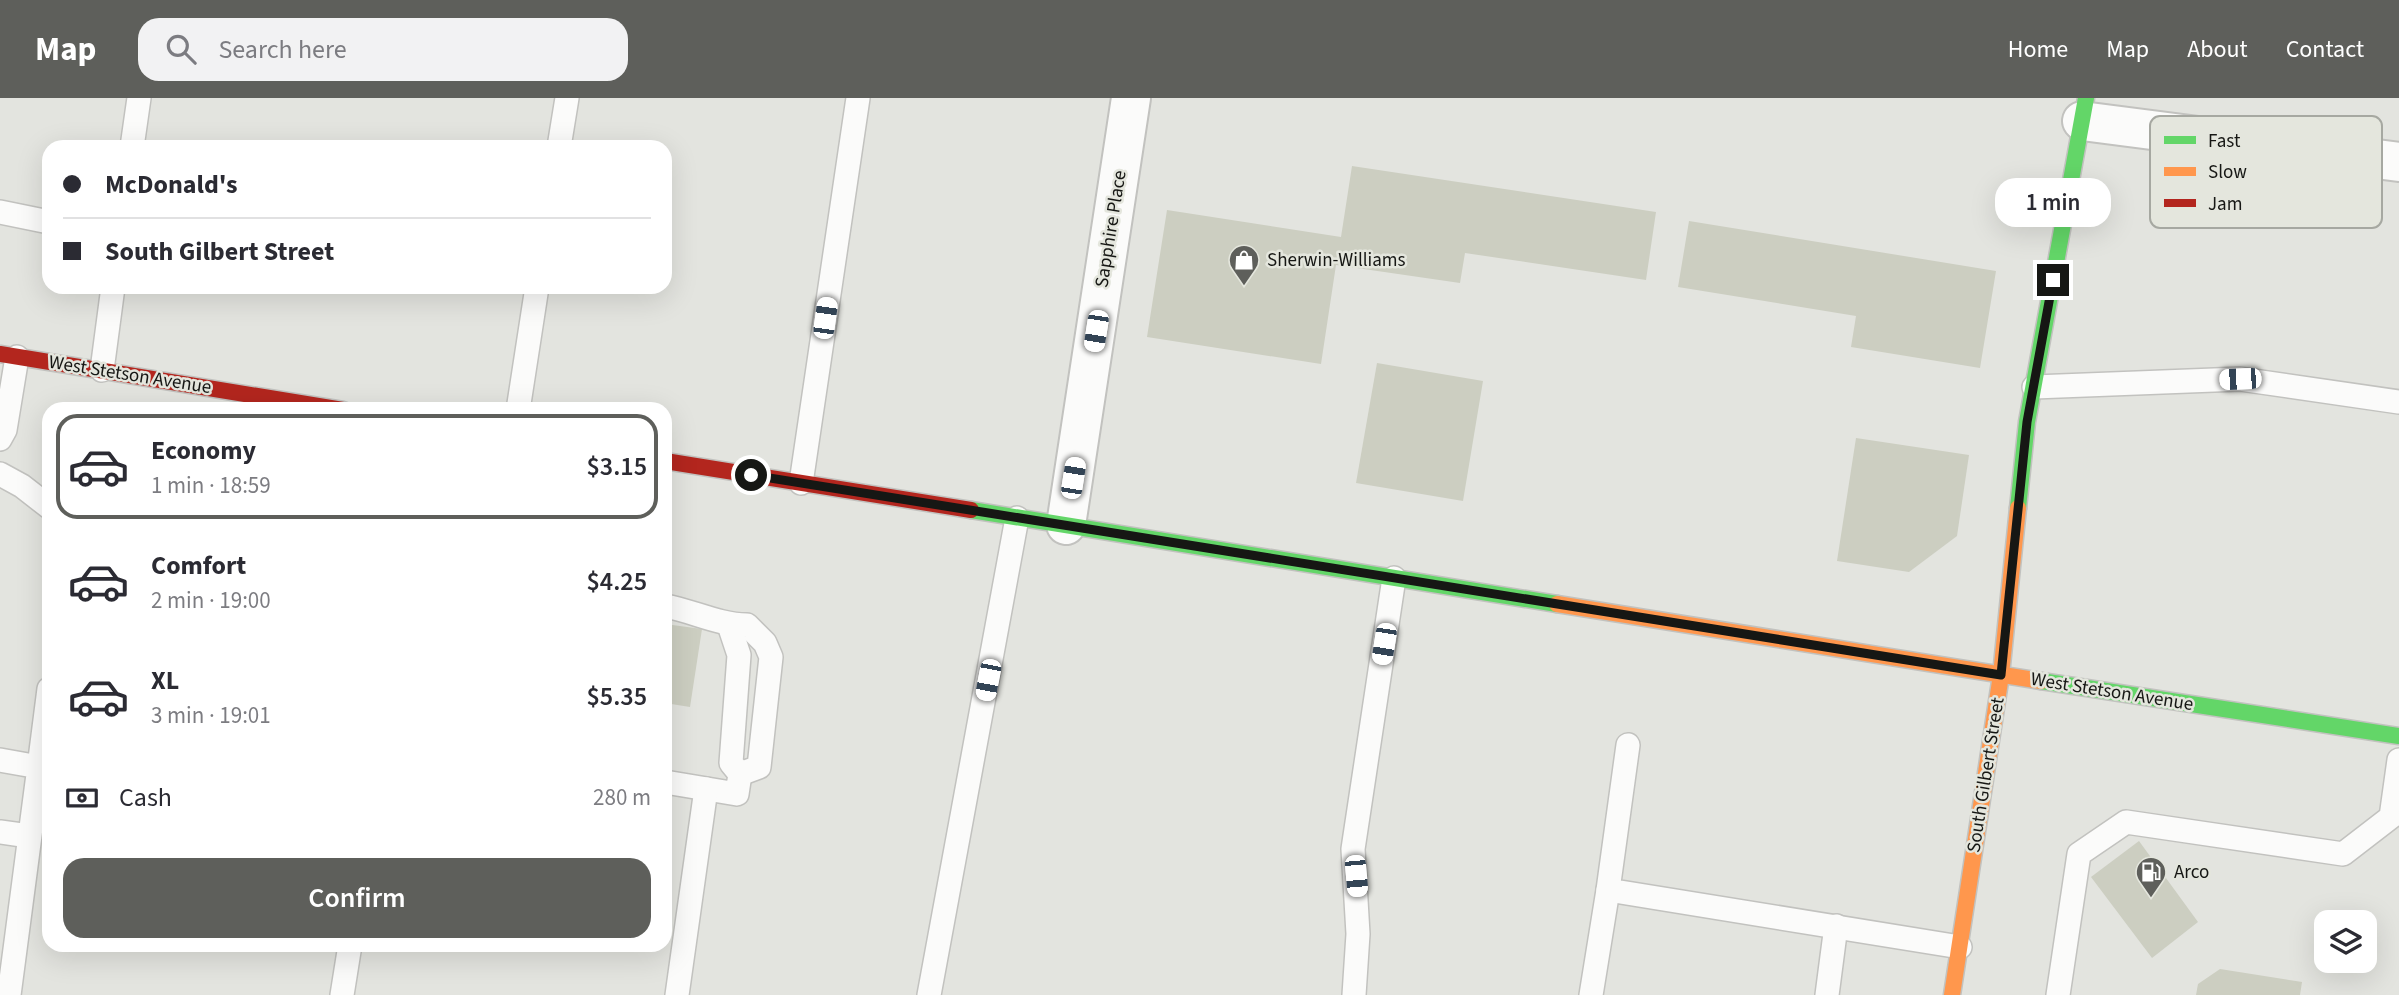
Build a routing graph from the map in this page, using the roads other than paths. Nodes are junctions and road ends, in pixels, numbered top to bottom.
1 (139, 98) edge
2 (567, 98) edge
3 (858, 98) edge
4 (1131, 98) edge
5 (2084, 109) edge
6 (2150, 120) edge
7 (133, 140) edge
8 (560, 140) edge
9 (0, 212) edge
10 (42, 221) edge
11 (112, 294) edge
12 (536, 294) edge
13 (9, 355) edge
14 (102, 370) junction
15 (2034, 387) junction
16 (295, 402) edge
17 (519, 402) edge
18 (2399, 402) edge
19 (0, 439) edge
20 (672, 462) edge
21 (0, 474) edge
22 (801, 483) junction
23 (42, 502) edge
24 (1017, 517) junction
25 (1066, 525) junction
26 (1394, 578) junction
27 (672, 607) edge
28 (729, 625) junction
29 (2001, 675) junction
30 (2399, 736) edge
31 (42, 744) edge
32 (1628, 745) dead end
33 (0, 760) edge
34 (2399, 760) edge
35 (39, 767) junction
36 (672, 783) edge
37 (739, 784) junction
38 (706, 789) junction
39 (0, 832) edge
40 (29, 836) junction
41 (1608, 890) junction
42 (1836, 926) junction
43 (1960, 947) junction
44 (349, 952) edge
45 (9, 995) edge
46 (342, 995) edge
47 (677, 995) edge
48 (929, 995) edge
49 (1354, 995) edge
50 (1591, 995) edge
51 (1827, 995) edge
52 (1952, 995) edge
53 (2058, 995) edge

1 - 7 lane
2 - 8 lane
3 - 22 lane
4 - 25 street, Sapphire Place
5 - 6 street
5 - 15 main road, South Gilbert Street
9 - 10 lane
11 - 14 lane
12 - 17 lane
13 - 14 main road, West Stetson Avenue
13 - 19 lane
14 - 16 main road, West Stetson Avenue
15 - 18 lane
15 - 29 main road, South Gilbert Street
20 - 22 main road, West Stetson Avenue
21 - 23 lane
22 - 24 main road, West Stetson Avenue
24 - 25 main road, West Stetson Avenue
24 - 48 lane
25 - 26 main road, West Stetson Avenue
26 - 29 main road, West Stetson Avenue
26 - 49 lane
27 - 28 lane
28 - 37 lane
28 - 37 lane
29 - 30 main road, West Stetson Avenue
29 - 43 main road, South Gilbert Street
31 - 35 lane
32 - 41 lane
33 - 35 lane
34 - 53 lane
35 - 40 lane
36 - 38 lane
37 - 38 lane
38 - 47 lane
39 - 40 lane
40 - 45 lane
41 - 42 lane
41 - 50 lane
42 - 43 lane
42 - 51 lane
43 - 52 main road, South Gilbert Street
44 - 46 lane

